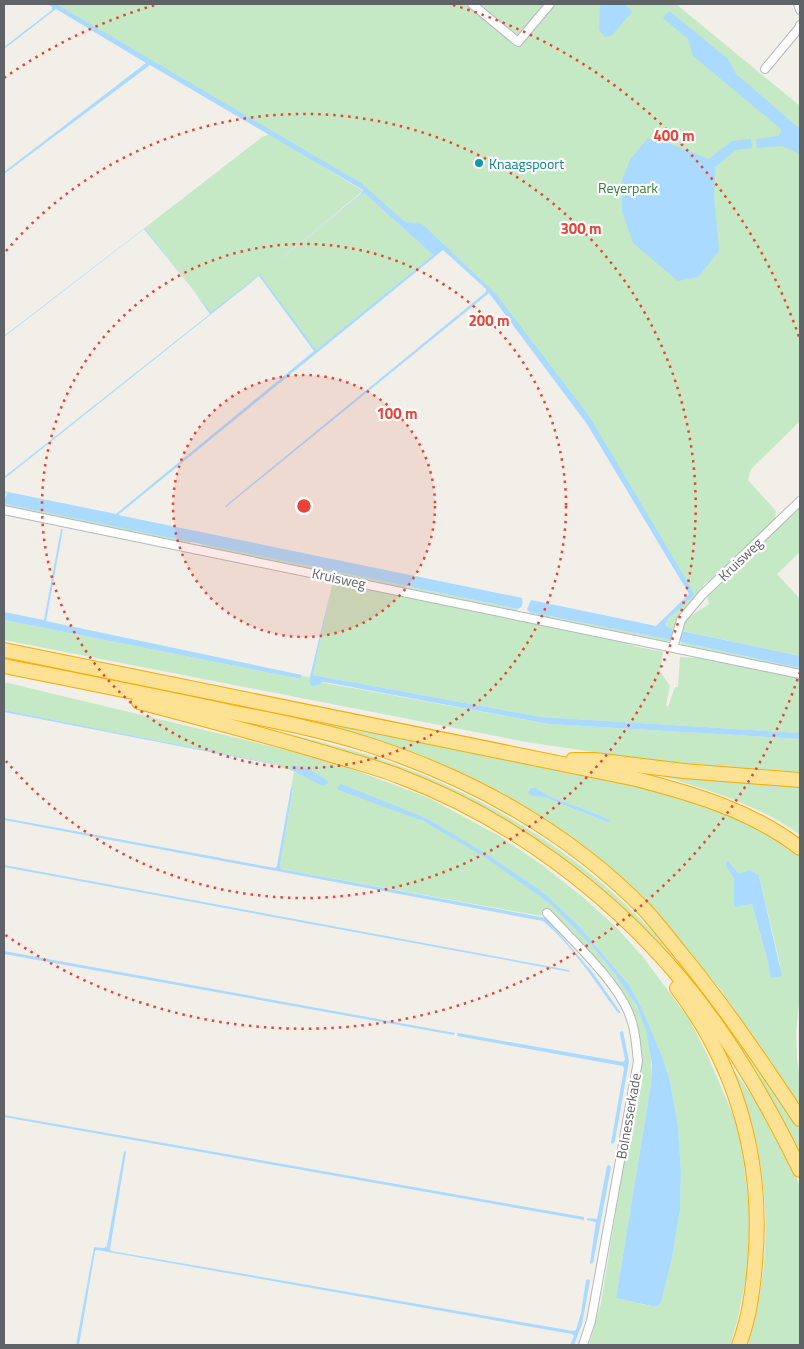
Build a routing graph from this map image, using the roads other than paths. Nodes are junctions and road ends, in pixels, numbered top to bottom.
1 (472, 4) edge
2 (550, 4) edge
3 (798, 4) edge
4 (800, 10) edge
5 (800, 25) edge
6 (765, 70) dead end
7 (800, 501) edge
8 (4, 510) edge
9 (675, 640) junction
10 (4, 650) edge
11 (4, 666) edge
12 (800, 674) edge
13 (112, 688) junction
14 (534, 759) junction
15 (800, 780) edge
16 (800, 848) edge
17 (606, 903) junction
18 (547, 913) dead end
19 (800, 1119) edge
20 (800, 1170) edge
21 (583, 1345) edge
22 (739, 1345) edge

1 - 2 street
3 - 4 street
5 - 6 street
7 - 9 street, Kruisweg
8 - 9 street, Kruisweg
9 - 12 street, Kruisweg
10 - 14 highway
11 - 13 highway
13 - 17 highway
13 - 19 highway
14 - 15 highway
14 - 16 highway
17 - 20 highway
17 - 22 highway
18 - 21 street, Bolnesserkade

